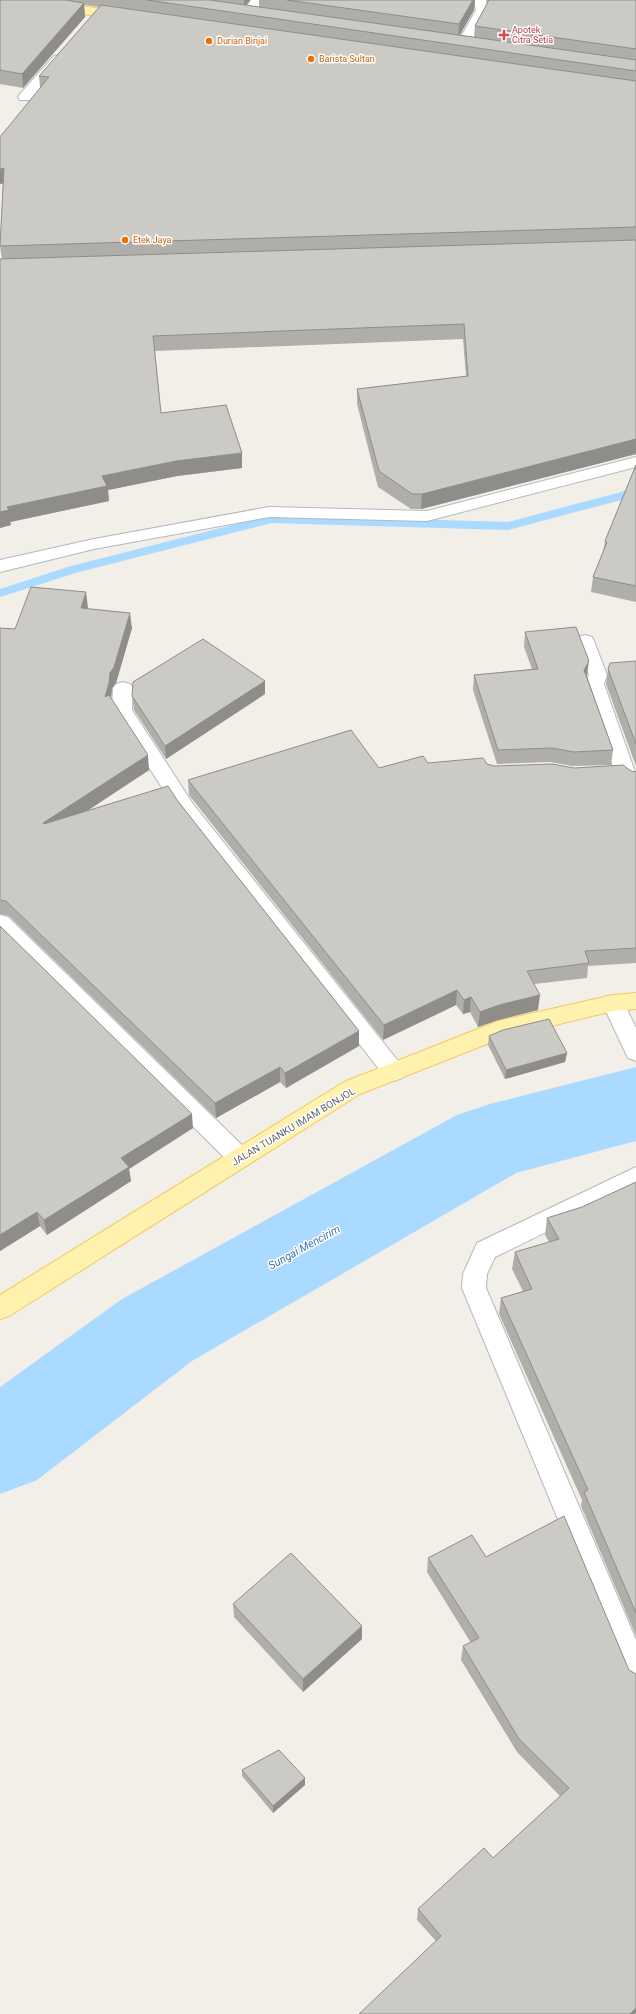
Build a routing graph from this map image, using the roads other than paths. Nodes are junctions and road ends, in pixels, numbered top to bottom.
1 (8, 0) edge
2 (257, 0) edge
3 (480, 0) edge
4 (99, 12) junction
5 (232, 12) edge
6 (248, 14) junction
7 (264, 16) edge
8 (142, 18) edge
9 (90, 24) edge
10 (450, 42) edge
11 (464, 44) junction
12 (480, 46) edge
13 (65, 52) edge
14 (25, 97) dead end
15 (636, 462) edge
16 (0, 566) edge
17 (585, 641) dead end
18 (123, 688) dead end
19 (623, 775) edge
20 (0, 923) edge
21 (636, 1001) edge
22 (613, 1003) junction
23 (633, 1046) edge
24 (394, 1072) junction
25 (240, 1158) junction
26 (636, 1177) edge
27 (0, 1308) edge
28 (636, 1672) edge

1 - 4 main road
2 - 6 street
3 - 11 street
4 - 8 main road
4 - 9 street
5 - 6 main road
6 - 7 main road
10 - 11 main road
11 - 12 main road
13 - 14 street
15 - 16 street
17 - 19 street
18 - 24 street
20 - 25 street
21 - 22 main road, JALAN TUANKU IMAM BONJOL
22 - 23 street
22 - 24 main road, JALAN TUANKU IMAM BONJOL
24 - 25 main road, JALAN TUANKU IMAM BONJOL
25 - 27 main road, JALAN TUANKU IMAM BONJOL
26 - 28 street

